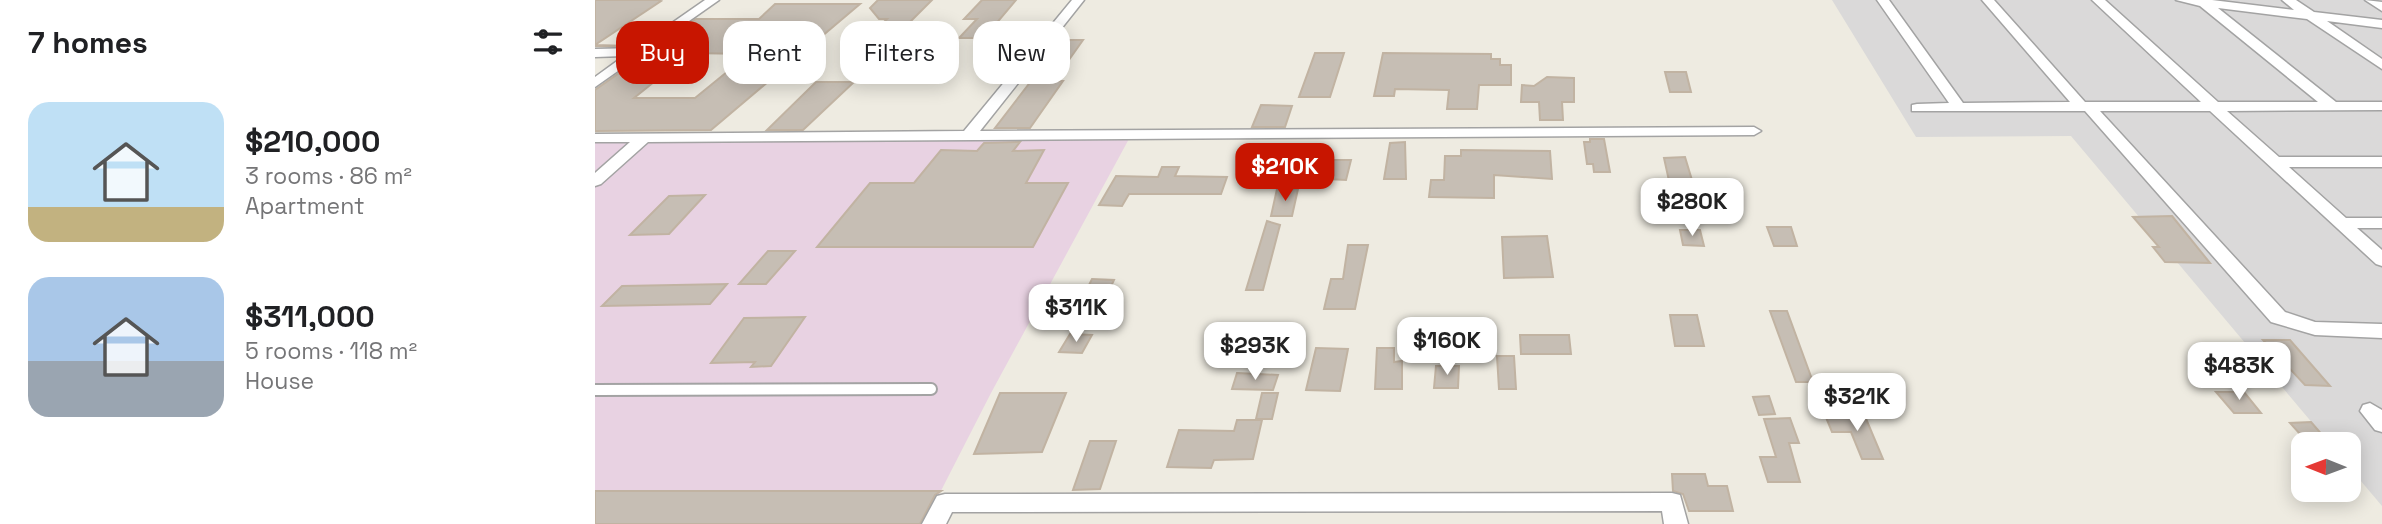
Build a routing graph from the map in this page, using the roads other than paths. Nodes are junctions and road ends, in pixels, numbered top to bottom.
1 (713, 0) edge
2 (1077, 0) edge
3 (1883, 0) edge
4 (1988, 0) edge
5 (2098, 0) edge
6 (2182, 0) edge
7 (2288, 0) edge
8 (2371, 0) edge
9 (2201, 1) edge
10 (2382, 7) edge
11 (2310, 15) junction
12 (684, 21) edge
13 (2382, 24) edge
14 (595, 53) edge
15 (616, 53) edge
16 (2382, 65) edge
17 (616, 69) edge
18 (595, 83) edge
19 (2085, 106) junction
20 (2332, 106) junction
21 (2382, 106) edge
22 (1917, 107) dead end
23 (1959, 107) junction
24 (2214, 107) junction
25 (1754, 131) dead end
26 (968, 136) junction
27 (645, 137) junction
28 (595, 138) edge
29 (2274, 162) junction
30 (2382, 162) edge
31 (595, 181) edge
32 (2341, 223) junction
33 (2382, 223) edge
34 (2382, 260) edge
35 (2382, 331) edge
36 (931, 389) dead end
37 (595, 390) edge
38 (934, 524) edge
39 (1676, 524) edge

1 - 12 street
2 - 26 street
3 - 23 street
4 - 19 street
5 - 24 street
6 - 9 street
7 - 11 street
8 - 10 street
9 - 11 street
9 - 20 street
11 - 13 street
11 - 16 street
14 - 15 street
17 - 18 street
19 - 23 street
19 - 24 street
19 - 35 street
20 - 21 street
20 - 24 street
22 - 23 street
24 - 29 street
25 - 26 street
26 - 27 street
27 - 28 street
27 - 31 street
29 - 30 street
29 - 32 street
32 - 33 street
32 - 34 street
36 - 37 lane
38 - 39 street

